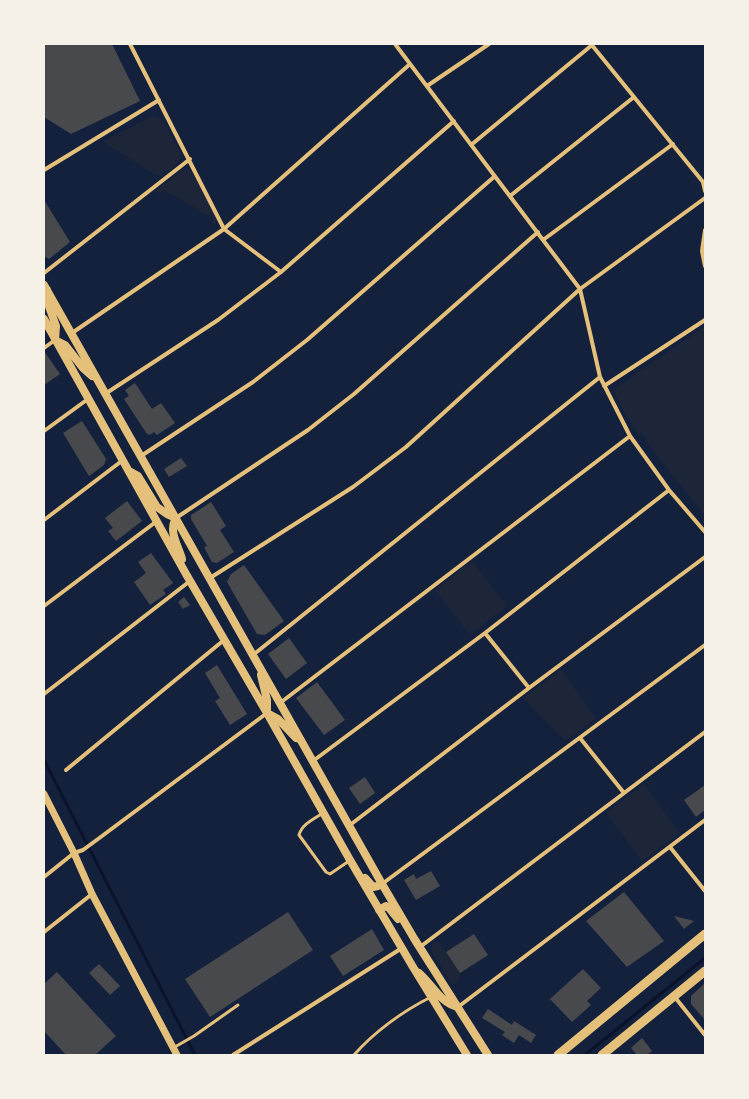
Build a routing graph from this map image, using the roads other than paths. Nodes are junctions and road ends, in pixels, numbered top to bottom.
1 (130, 44) edge
2 (395, 44) edge
3 (489, 44) edge
4 (592, 45) edge
5 (410, 64) junction
6 (427, 86) junction
7 (634, 97) junction
8 (159, 100) junction
9 (454, 121) junction
10 (672, 144) junction
11 (471, 145) junction
12 (190, 159) junction
13 (44, 170) edge
14 (495, 176) junction
15 (705, 191) edge
16 (510, 196) junction
17 (705, 198) edge
18 (224, 229) junction
19 (705, 230) edge
20 (538, 232) junction
21 (543, 240) junction
22 (705, 266) edge
23 (281, 272) junction
24 (44, 273) edge
25 (46, 287) edge
26 (580, 289) junction
27 (44, 319) edge
28 (705, 320) edge
29 (72, 333) junction
30 (55, 340) junction
31 (44, 348) edge
32 (600, 378) junction
33 (97, 381) junction
34 (604, 386) junction
35 (105, 394) junction
36 (88, 399) junction
37 (44, 431) edge
38 (630, 436) junction
39 (141, 456) junction
40 (123, 460) junction
41 (128, 470) junction
42 (669, 490) junction
43 (176, 518) junction
44 (44, 520) edge
45 (157, 521) junction
46 (705, 532) edge
47 (705, 558) edge
48 (188, 577) junction
49 (210, 578) junction
50 (44, 606) edge
51 (485, 633) junction
52 (224, 640) junction
53 (705, 645) edge
54 (255, 658) junction
55 (528, 688) junction
56 (44, 694) edge
57 (280, 703) junction
58 (267, 713) junction
59 (705, 732) edge
60 (580, 738) junction
61 (311, 757) junction
62 (66, 770) dead end
63 (624, 793) junction
64 (44, 794) edge
65 (323, 813) junction
66 (705, 820) edge
67 (350, 826) junction
68 (670, 847) junction
69 (74, 853) junction
70 (350, 860) junction
71 (44, 877) edge
72 (382, 884) junction
73 (705, 891) edge
74 (92, 894) junction
75 (379, 910) junction
76 (44, 932) edge
77 (705, 934) edge
78 (418, 943) junction
79 (402, 948) junction
80 (413, 967) junction
81 (705, 971) edge
82 (674, 996) junction
83 (431, 998) junction
84 (238, 1005) dead end
85 (458, 1007) junction
86 (705, 1035) edge
87 (173, 1048) junction
88 (177, 1055) edge
89 (233, 1055) edge
90 (354, 1055) edge
91 (467, 1055) edge
92 (488, 1055) edge
93 (558, 1055) edge
94 (602, 1055) edge

1 - 8 street
2 - 5 street
3 - 6 street
4 - 7 street
4 - 11 street
5 - 6 street
5 - 18 street
6 - 9 street
7 - 10 street
7 - 16 street
8 - 12 street
8 - 13 street
9 - 11 street
9 - 23 street
10 - 15 street
10 - 21 street
11 - 14 street
12 - 18 street
12 - 24 street
14 - 16 street
14 - 39 street
16 - 20 street
17 - 26 street
18 - 23 street
18 - 29 street
19 - 22 street
20 - 21 street
20 - 43 street
21 - 26 street
23 - 35 street
25 - 29 main road
25 - 30 main road
26 - 32 street
26 - 49 street
27 - 30 main road
28 - 34 street
29 - 33 main road
30 - 31 street
30 - 33 main road
30 - 36 main road
32 - 34 street
32 - 54 street
33 - 35 main road
34 - 38 street
35 - 39 main road
36 - 37 street
36 - 40 main road
38 - 42 street
38 - 57 street
39 - 43 main road
40 - 41 main road
40 - 44 street
41 - 43 main road
41 - 45 main road
42 - 46 street
42 - 51 street
43 - 48 main road
43 - 49 main road
45 - 48 main road
45 - 50 street
47 - 55 street
48 - 52 main road
48 - 56 street
49 - 54 main road
51 - 55 street
51 - 61 street
52 - 58 main road
52 - 62 street
53 - 60 street
54 - 57 main road
54 - 58 main road
55 - 67 street
57 - 61 main road
58 - 61 main road
58 - 65 main road
58 - 69 street
59 - 63 street
60 - 63 street
60 - 72 street
61 - 67 main road
63 - 78 street
64 - 69 street
65 - 70 main road
65 - 70 lane
66 - 68 street
67 - 72 main road
68 - 73 street
68 - 85 street
69 - 71 street
69 - 74 street
70 - 72 main road
70 - 75 main road
72 - 78 main road
74 - 76 street
74 - 87 street
75 - 78 main road
75 - 79 main road
77 - 93 main road
78 - 85 main road
79 - 80 main road
79 - 89 street
80 - 83 main road
80 - 85 main road
81 - 82 main road
82 - 86 street
82 - 94 main road
83 - 90 lane
83 - 91 main road
84 - 87 lane
85 - 92 main road
87 - 88 street

